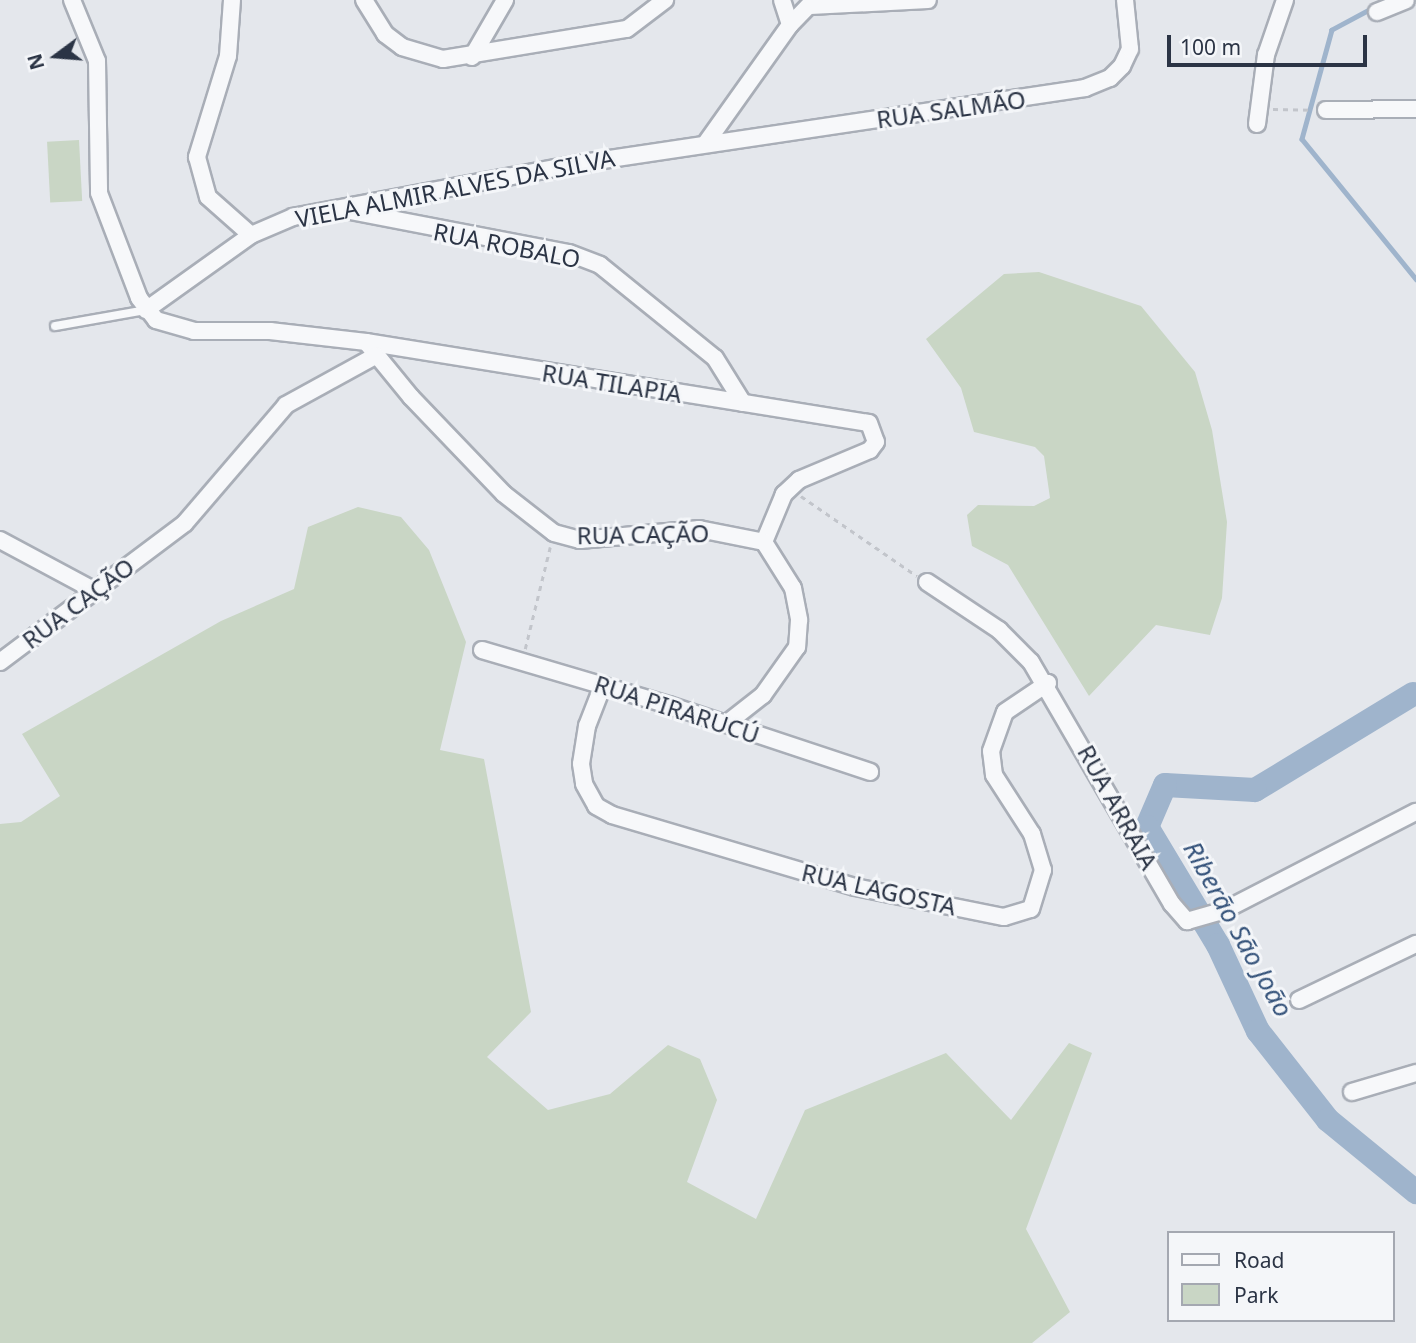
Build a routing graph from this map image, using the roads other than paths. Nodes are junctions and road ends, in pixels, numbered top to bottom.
1 (72, 0) edge
2 (232, 0) edge
3 (364, 0) edge
4 (505, 0) edge
5 (665, 0) edge
6 (782, 0) edge
7 (928, 0) edge
8 (1125, 0) edge
9 (1285, 0) edge
10 (1406, 0) edge
11 (812, 3) edge
12 (1377, 12) dead end
13 (790, 24) junction
14 (472, 57) junction
15 (1416, 109) edge
16 (1321, 110) road end
17 (1258, 116) road end
18 (706, 143) junction
19 (341, 210) junction
20 (251, 235) junction
21 (146, 310) junction
22 (55, 326) dead end
23 (370, 349) junction
24 (743, 403) junction
25 (0, 540) edge
26 (764, 542) junction
27 (927, 582) road end
28 (95, 591) junction
29 (482, 650) dead end
30 (0, 662) edge
31 (1048, 683) junction
32 (603, 685) junction
33 (726, 724) junction
34 (870, 772) dead end
35 (1416, 812) edge
36 (1416, 944) edge
37 (1299, 1000) dead end
38 (1416, 1073) edge
39 (1352, 1092) dead end

1 - 21 street
2 - 20 street
3 - 14 street
4 - 14 street
5 - 14 street
6 - 13 street
7 - 11 street
8 - 18 street, RUA SALMÃO
9 - 17 street
10 - 12 street
11 - 13 street
13 - 18 street
15 - 16 street
18 - 19 street, VIELA ALMIR ALVES DA SILVA
19 - 20 street, VIELA ALMIR ALVES DA SILVA
19 - 24 street, RUA ROBALO
20 - 21 street, VIELA ALMIR ALVES DA SILVA
21 - 22 lane
21 - 23 street, RUA TILAPIA
23 - 24 street, RUA TILAPIA
23 - 26 street, RUA CAÇÃO
23 - 28 street, RUA CAÇÃO
24 - 26 street, RUA TILAPIA
25 - 28 street
26 - 33 street
27 - 31 street, RUA ARRAIA
28 - 30 street, RUA CAÇÃO
29 - 32 street, RUA PIRARUCÚ
31 - 32 street, RUA LAGOSTA
31 - 35 street, RUA ARRAIA
32 - 33 street, RUA PIRARUCÚ
33 - 34 street, RUA PIRARUCÚ
36 - 37 street
38 - 39 street

